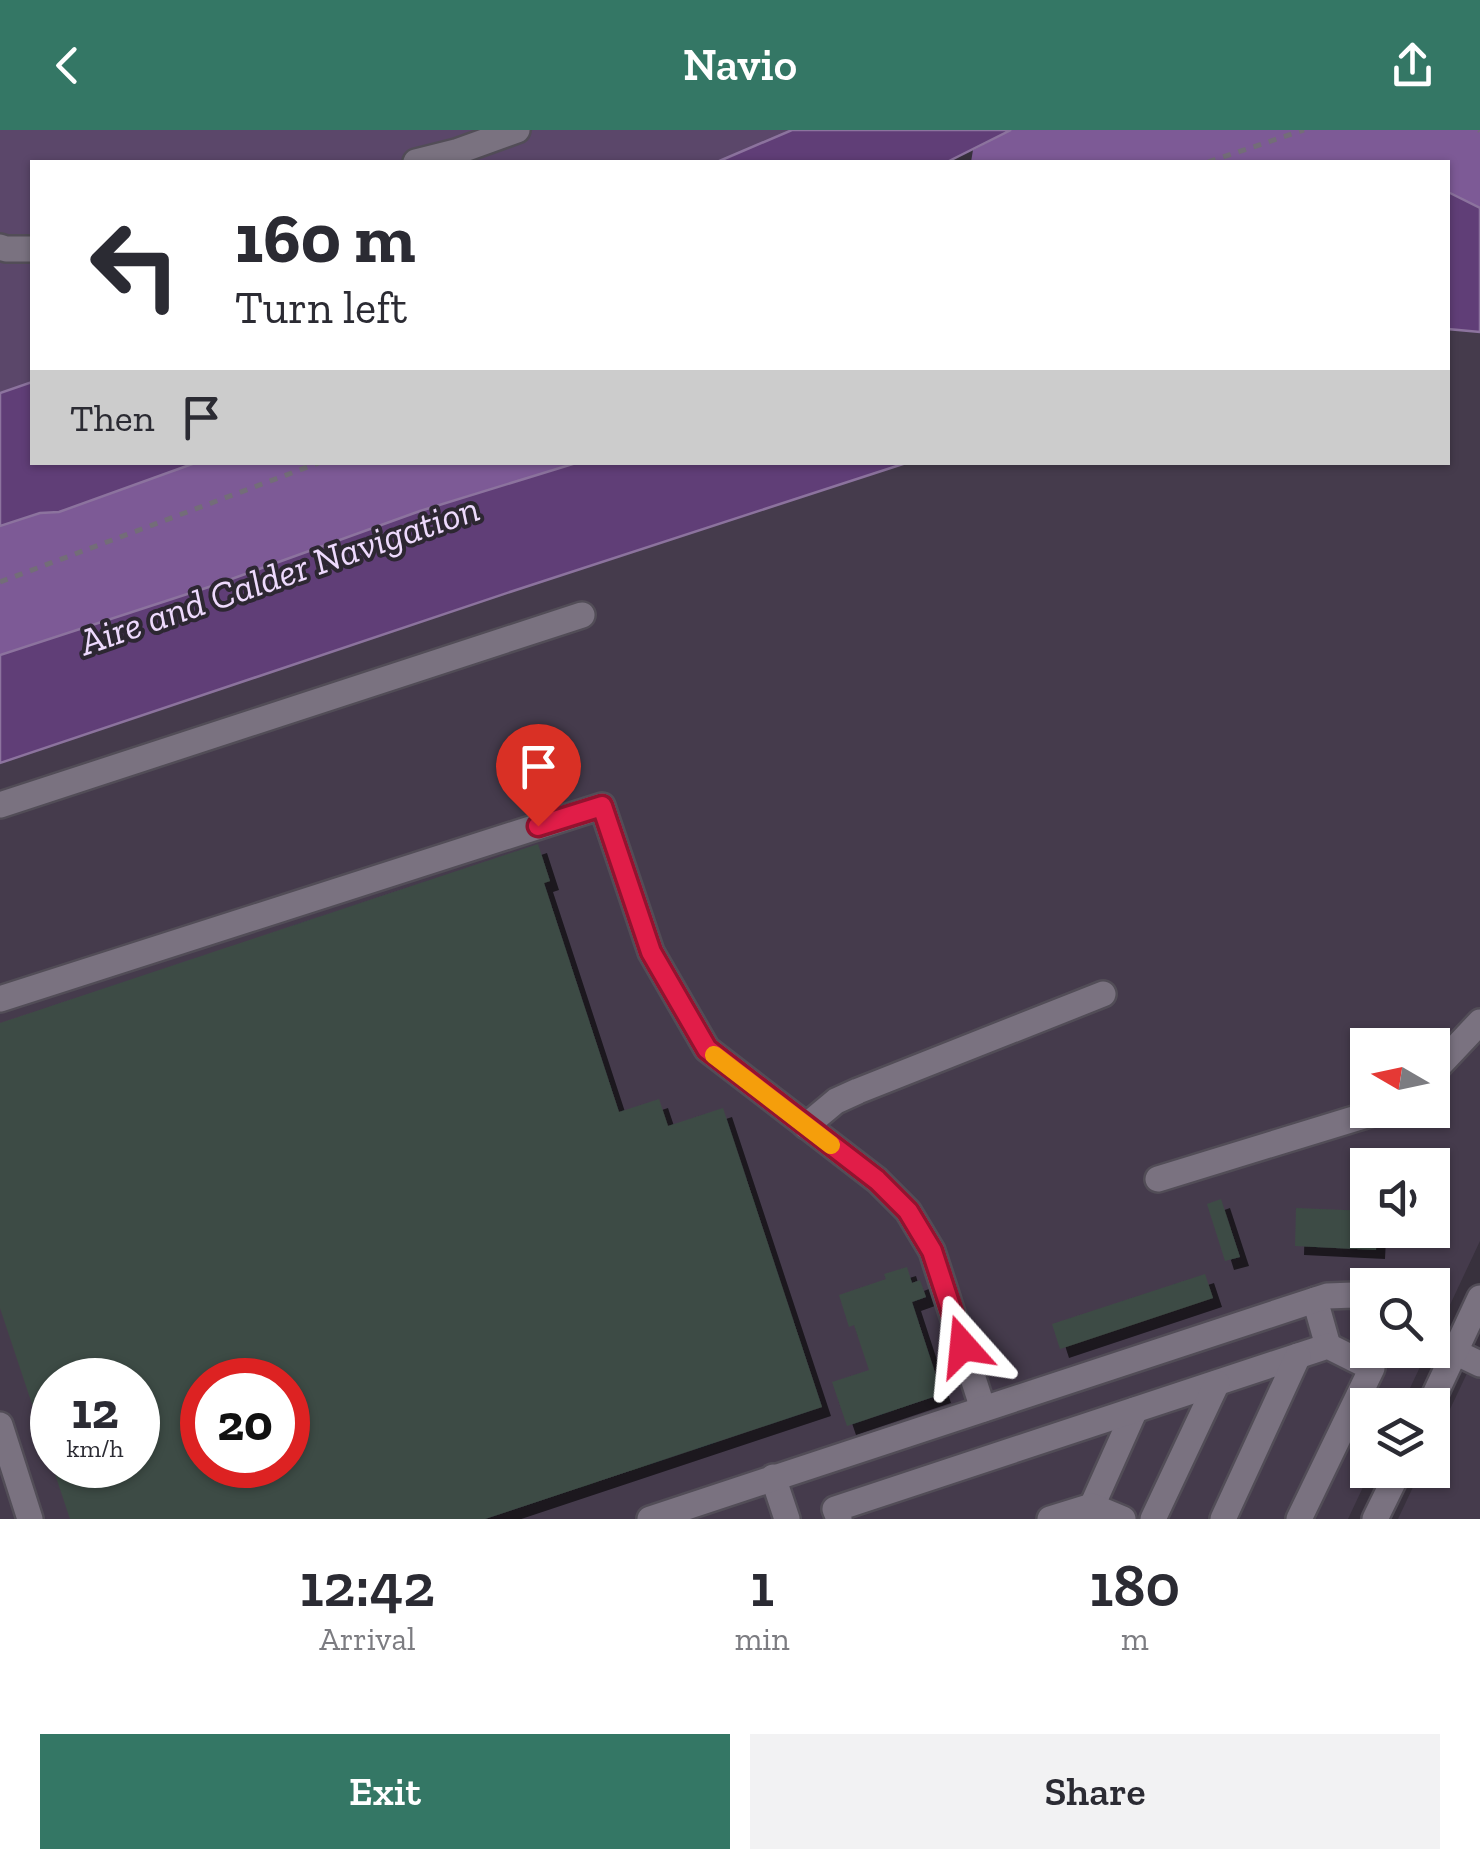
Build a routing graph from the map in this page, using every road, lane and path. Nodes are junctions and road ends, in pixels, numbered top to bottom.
1 (517, 130) edge
2 (1304, 130) edge
3 (424, 160) edge
4 (1214, 160) edge
5 (0, 247) edge
6 (30, 248) edge
7 (313, 465) edge
8 (0, 582) edge
9 (582, 615) dead end
10 (0, 806) edge
11 (1104, 994) dead end
12 (0, 1000) edge
13 (1480, 1022) edge
14 (1450, 1054) edge
15 (1350, 1120) edge
16 (806, 1126) junction
17 (1158, 1178) dead end
18 (1350, 1295) edge
19 (1480, 1298) edge
20 (1316, 1300) junction
21 (1328, 1346) junction
22 (1450, 1347) edge
23 (1450, 1354) edge
24 (1298, 1356) junction
25 (1480, 1364) edge
26 (1218, 1383) junction
27 (983, 1409) junction
28 (1135, 1410) junction
29 (0, 1425) edge
30 (773, 1477) junction
31 (1391, 1488) edge
32 (1092, 1506) junction
33 (30, 1519) edge
34 (650, 1519) edge
35 (787, 1519) edge
36 (839, 1519) edge
37 (1050, 1519) edge
38 (1123, 1519) edge
39 (1153, 1519) edge
40 (1223, 1519) edge
41 (1299, 1519) edge
42 (1376, 1519) edge

1 - 3 lane
2 - 4 path
5 - 6 lane
7 - 8 path
9 - 10 lane
11 - 16 lane
12 - 16 lane
13 - 14 lane
15 - 17 lane
16 - 27 lane
18 - 20 lane
19 - 22 lane
20 - 21 lane
20 - 27 lane
21 - 24 lane
21 - 41 lane
23 - 25 lane
24 - 26 lane
24 - 40 lane
26 - 28 lane
26 - 39 lane
27 - 30 lane
28 - 32 lane
28 - 36 lane
29 - 33 lane
30 - 34 lane
30 - 35 lane
31 - 42 lane
32 - 37 lane
32 - 38 lane

